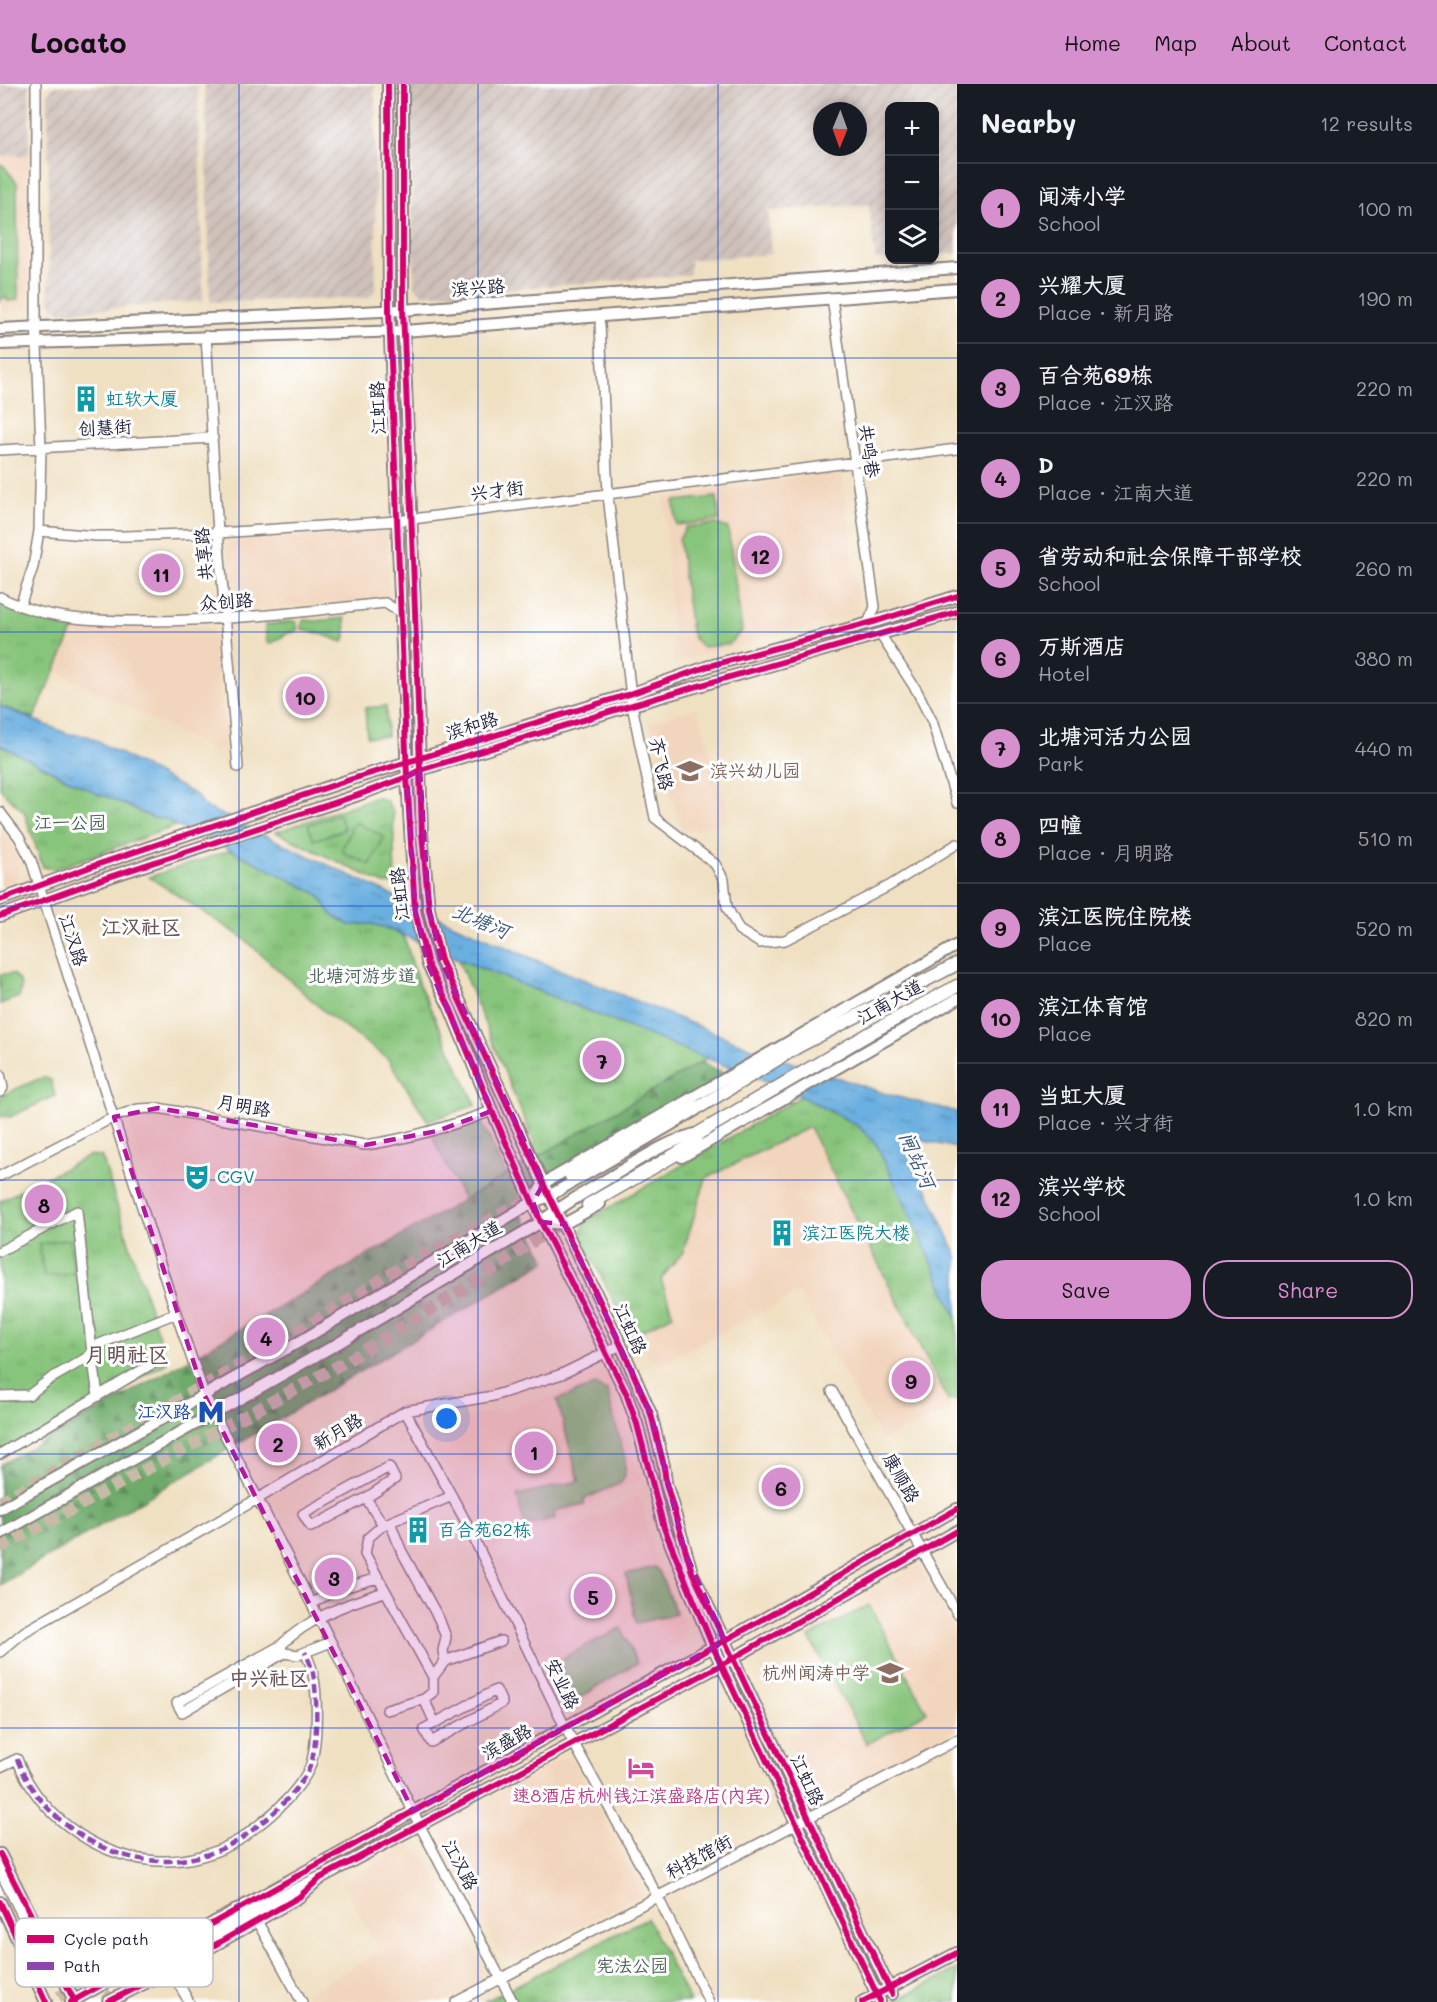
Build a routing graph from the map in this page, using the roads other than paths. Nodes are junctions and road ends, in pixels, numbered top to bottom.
1 (36, 84) edge
2 (388, 84) edge
3 (403, 84) edge
4 (957, 268) edge
5 (957, 289) edge
6 (832, 298) junction
7 (389, 310) junction
8 (403, 310) junction
9 (600, 324) dead end
10 (37, 326) junction
11 (0, 329) edge
12 (390, 331) junction
13 (404, 331) junction
14 (206, 336) junction
15 (38, 342) junction
16 (0, 344) edge
17 (213, 438) junction
18 (41, 448) junction
19 (957, 449) edge
20 (0, 450) edge
21 (853, 462) junction
22 (608, 495) junction
23 (411, 518) junction
24 (397, 521) junction
25 (39, 531) junction
26 (218, 533) junction
27 (400, 588) junction
28 (957, 596) edge
29 (0, 597) edge
30 (385, 603) junction
31 (20, 606) junction
32 (874, 608) junction
33 (957, 612) edge
34 (401, 613) junction
35 (888, 617) junction
36 (226, 619) junction
37 (868, 623) junction
38 (893, 630) junction
39 (880, 634) junction
40 (891, 648) junction
41 (630, 694) junction
42 (632, 705) junction
43 (419, 758) junction
44 (407, 762) junction
45 (238, 767) dead end
46 (420, 770) junction
47 (407, 777) junction
48 (957, 803) edge
49 (0, 812) edge
50 (957, 844) edge
51 (38, 886) junction
52 (0, 900) edge
53 (43, 902) junction
54 (0, 916) edge
55 (957, 945) edge
56 (957, 964) edge
57 (957, 986) edge
58 (957, 999) edge
59 (454, 1005) junction
60 (0, 1074) edge
61 (0, 1092) edge
62 (701, 1106) junction
63 (492, 1111) junction
64 (114, 1118) junction
65 (699, 1133) junction
66 (0, 1176) edge
67 (571, 1176) tunnel mouth
68 (544, 1183) junction
69 (549, 1196) junction
70 (533, 1202) junction
71 (588, 1205) dead end
72 (556, 1209) junction
73 (542, 1222) junction
74 (564, 1224) junction
75 (0, 1251) edge
76 (176, 1313) junction
77 (621, 1345) junction
78 (92, 1353) junction
79 (608, 1353) junction
80 (157, 1361) dead end
81 (832, 1390) dead end
82 (204, 1394) junction
83 (0, 1396) edge
84 (98, 1396) junction
85 (405, 1411) junction
86 (214, 1413) junction
87 (0, 1454) edge
88 (452, 1496) junction
89 (259, 1498) junction
90 (366, 1498) junction
91 (0, 1509) edge
92 (957, 1509) edge
93 (387, 1524) junction
94 (913, 1533) junction
95 (952, 1533) edge
96 (0, 1534) edge
97 (923, 1550) junction
98 (378, 1578) junction
99 (384, 1592) junction
100 (312, 1603) junction
101 (957, 1613) edge
102 (319, 1617) junction
103 (501, 1641) dead end
104 (725, 1641) junction
105 (331, 1642) junction
106 (713, 1647) junction
107 (282, 1650) junction
108 (0, 1652) edge
109 (305, 1652) junction
110 (733, 1658) junction
111 (445, 1661) junction
112 (721, 1665) junction
113 (433, 1677) junction
114 (424, 1699) junction
115 (387, 1710) dead end
116 (435, 1723) junction
117 (565, 1727) junction
118 (957, 1740) edge
119 (574, 1744) junction
120 (0, 1767) edge
121 (413, 1811) junction
122 (809, 1819) junction
123 (796, 1825) junction
124 (420, 1826) junction
125 (0, 1854) edge
126 (0, 1868) edge
127 (320, 1878) junction
128 (0, 1884) edge
129 (658, 1897) junction
130 (0, 1902) edge
131 (19, 1918) edge
132 (23, 1918) edge
133 (32, 1918) edge
134 (257, 1921) junction
135 (213, 1923) edge
136 (213, 1934) edge
137 (15, 1935) edge
138 (213, 1946) edge
139 (957, 1953) edge
140 (957, 1960) edge
141 (501, 1977) junction
142 (39, 1987) edge
143 (67, 1987) edge
144 (99, 1987) edge
145 (138, 1987) edge
146 (181, 1987) edge
147 (891, 1991) junction
148 (878, 1999) edge
149 (74, 2001) edge
150 (46, 2002) edge
151 (108, 2002) edge
152 (189, 2002) edge
153 (302, 2002) edge
154 (456, 2002) edge
155 (513, 2002) edge
156 (709, 2002) edge
157 (862, 2002) edge

1 - 10 street
2 - 7 main road, 江虹路
3 - 8 main road, 江虹路
4 - 8 main road, 滨兴路
5 - 6 main road, 滨兴路
6 - 13 main road, 滨兴路
6 - 21 street, 共鸣巷
7 - 8 main road, 滨兴路
7 - 10 main road, 滨兴路
7 - 12 main road, 江虹路
8 - 13 main road, 江虹路
9 - 22 street, 齐飞路
10 - 11 main road, 滨兴路
10 - 15 street
12 - 13 main road, 滨兴路
12 - 14 main road, 滨兴路
12 - 24 main road, 江虹路
13 - 23 main road, 江虹路
14 - 15 main road, 滨兴路
14 - 17 street, 共享路
15 - 16 main road, 滨兴路
15 - 18 street
17 - 18 street, 创慧街
17 - 26 street, 共享路
18 - 20 street, 创慧街
18 - 25 street
19 - 21 street, 兴才街
21 - 22 street, 兴才街
21 - 32 street, 共鸣巷
22 - 23 street, 兴才街
22 - 41 street, 齐飞路
23 - 24 street, 兴才街
23 - 43 main road, 江虹路
24 - 26 street, 兴才街
24 - 27 main road, 江虹路
25 - 26 street, 兴才街
25 - 31 street
26 - 36 street, 共享路
27 - 30 street
27 - 34 main road, 江虹路
28 - 35 main road, 滨和路
29 - 31 street, 众创路
30 - 34 street
30 - 36 street, 众创路
31 - 36 street, 众创路
32 - 35 street
32 - 37 street, 共鸣巷
33 - 38 main road, 滨和路
34 - 44 main road, 江虹路
35 - 37 main road, 滨和路
36 - 45 street, 共享路
37 - 41 main road, 滨和路
38 - 39 main road, 滨和路
38 - 40 street
39 - 40 street
39 - 42 main road, 滨和路
40 - 48 street
41 - 42 street, 齐飞路
41 - 43 main road, 滨和路
42 - 46 main road, 滨和路
42 - 50 street, 齐飞路
43 - 44 main road, 滨和路
43 - 46 main road, 江虹路
44 - 47 main road, 江虹路
44 - 51 main road, 滨和路
46 - 47 main road, 滨和路
46 - 59 main road, 江虹路
47 - 53 main road, 滨和路
47 - 59 main road, 江虹路
49 - 51 street, 江汉路
51 - 52 main road, 滨和路
51 - 53 street, 江汉路
53 - 54 main road, 滨和路
53 - 64 street, 江汉路
55 - 68 main road
56 - 62 highway, 江南大道
57 - 65 highway, 江南大道
58 - 74 main road
59 - 63 main road, 江虹路
59 - 68 main road, 江虹路
60 - 61 street
62 - 67 highway
62 - 69 main road, 江南大道
63 - 64 street, 月明路
63 - 70 main road, 江虹路
64 - 66 street, 月明路
64 - 76 street, 江汉路
65 - 71 highway
65 - 72 main road, 江南大道
68 - 69 main road, 江虹路
68 - 70 main road
69 - 70 main road, 江南大道
69 - 72 main road, 江虹路
70 - 73 main road, 江虹路
70 - 82 main road, 江南大道
72 - 73 main road, 江南大道
72 - 74 main road, 江虹路
73 - 74 main road
73 - 79 main road, 江虹路
73 - 86 main road, 江南大道
74 - 77 main road, 江虹路
75 - 78 street
76 - 78 street
76 - 82 street, 江汉路
77 - 79 street, 新月路
77 - 104 main road, 江虹路
78 - 83 street
78 - 84 street
79 - 85 street, 新月路
79 - 106 main road, 江虹路
80 - 84 street
81 - 94 street, 康顺路
82 - 86 street, 江汉路
82 - 91 main road, 江南大道
84 - 87 street
85 - 88 street, 安业路
85 - 89 street, 新月路
86 - 89 street, 江汉路
86 - 96 main road, 江南大道
88 - 93 street
88 - 117 street, 安业路
89 - 100 street, 江汉路
89 - 108 street, 新月路
90 - 90 street
90 - 93 street
92 - 94 main road, 滨盛路
93 - 98 street
93 - 111 street
94 - 97 street, 康顺路
94 - 104 main road, 滨盛路
95 - 97 main road, 滨盛路
97 - 101 street, 康顺路
97 - 110 main road, 滨盛路
98 - 99 street
98 - 100 street
99 - 102 street
99 - 113 street
100 - 102 street, 江汉路
102 - 105 street, 江汉路
102 - 107 street
103 - 111 street
104 - 106 main road, 滨盛路
104 - 110 main road, 江虹路
105 - 109 street
105 - 121 street, 江汉路
106 - 112 main road, 江虹路
106 - 117 main road, 滨盛路
107 - 107 street
107 - 109 street
109 - 120 street
110 - 112 main road, 滨盛路
110 - 122 main road, 江虹路
111 - 113 street
112 - 119 main road, 滨盛路
112 - 123 main road, 江虹路
113 - 114 street
114 - 115 street
114 - 116 street
116 - 116 street
117 - 119 street, 安业路
117 - 121 main road, 滨盛路
118 - 122 street, 科技馆街
119 - 124 main road, 滨盛路
119 - 129 street, 安业路
121 - 124 street, 江汉路
121 - 135 main road, 滨盛路
122 - 123 street, 科技馆街
122 - 147 main road, 江虹路
123 - 129 street, 科技馆街
123 - 148 main road, 江虹路
124 - 127 main road, 滨盛路
124 - 141 street, 江汉路
125 - 133 main road
126 - 132 highway
127 - 134 main road, 滨盛路
127 - 136 highway
128 - 131 highway
129 - 141 street, 科技馆街
129 - 156 street, 安业路
130 - 137 main road
134 - 138 main road, 滨盛路
134 - 153 street
139 - 147 main road
140 - 147 main road
141 - 154 street, 科技馆街
141 - 155 street, 江汉路
142 - 150 main road
143 - 149 main road
144 - 149 main road, 滨盛路
145 - 151 main road, 滨盛路
146 - 152 street
147 - 148 main road
148 - 157 main road

